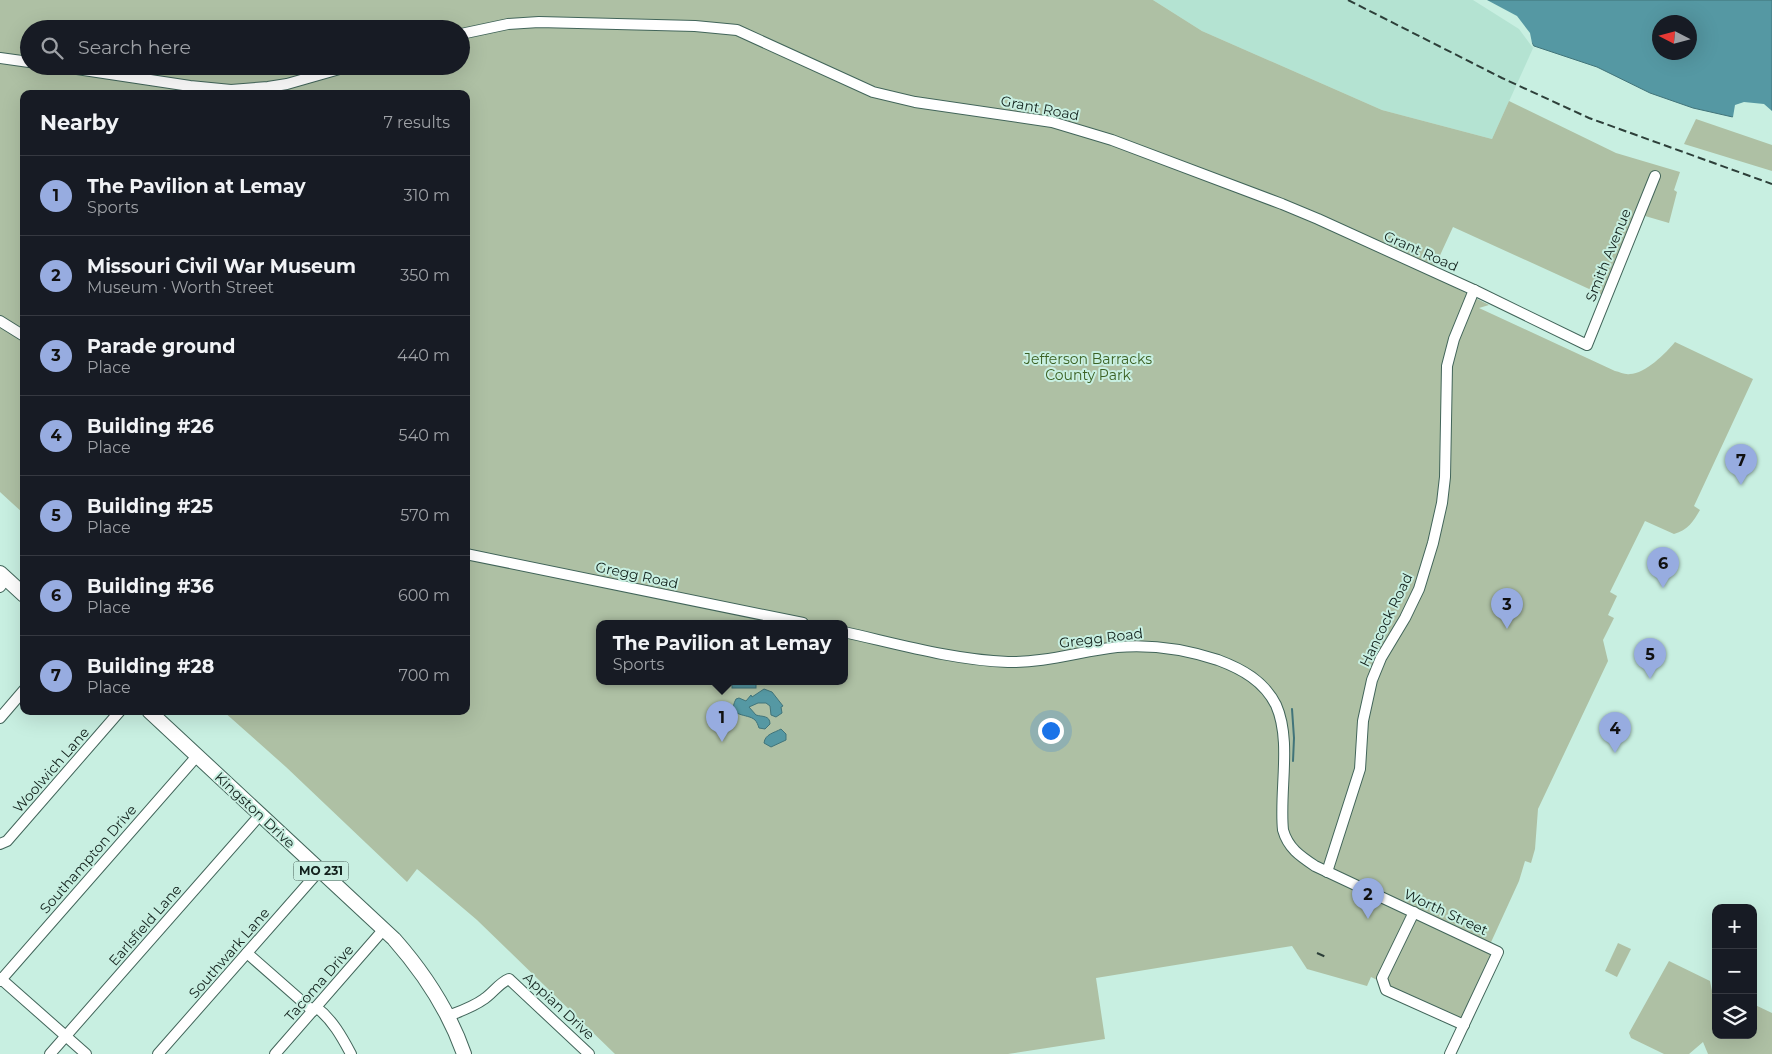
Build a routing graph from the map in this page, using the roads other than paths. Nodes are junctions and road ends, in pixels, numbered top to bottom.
1 (470, 32) edge
2 (0, 58) edge
3 (20, 61) edge
4 (117, 75) edge
5 (318, 75) edge
6 (232, 90) edge
7 (232, 90) edge
8 (1655, 176) dead end
9 (1474, 290) junction
10 (0, 321) edge
11 (20, 334) edge
12 (1587, 345) joint
13 (470, 555) edge
14 (2, 580) edge
15 (20, 592) edge
16 (788, 620) edge
17 (848, 633) edge
18 (20, 695) edge
19 (117, 715) edge
20 (153, 715) edge
21 (0, 718) edge
22 (197, 756) junction
23 (260, 815) junction
24 (0, 844) edge
25 (320, 870) junction
26 (1327, 872) junction
27 (1414, 912) junction
28 (384, 929) junction
29 (247, 953) junction
30 (0, 979) edge
31 (315, 1009) junction
32 (448, 1016) junction
33 (1464, 1025) junction
34 (66, 1036) junction
35 (50, 1054) edge
36 (86, 1054) edge
37 (158, 1054) edge
38 (275, 1054) edge
39 (351, 1054) edge
40 (464, 1054) edge
41 (590, 1054) edge
42 (1450, 1054) edge

1 - 9 street, Grant Road
2 - 3 street
4 - 6 street
5 - 7 street
8 - 12 street, Smith Avenue
9 - 12 street, Grant Road
9 - 26 street, Hancock Road
10 - 11 street
13 - 16 street, Gregg Road
14 - 15 main road
17 - 26 street, Gregg Road
18 - 21 street
19 - 24 street, Woolwich Lane
20 - 22 main road, Kingston Drive / MO 231
22 - 23 main road, Kingston Drive / MO 231
22 - 30 street, Southampton Drive
23 - 25 main road, Kingston Drive / MO 231
23 - 34 street, Earlsfield Lane
25 - 28 main road, Kingston Drive / MO 231
25 - 29 street, Southwark Lane
26 - 27 street, Worth Street
27 - 33 street
27 - 33 street, Worth Street
28 - 31 street, Tacoma Drive
28 - 32 main road, Kingston Drive / MO 231
29 - 31 street
29 - 37 street, Southwark Lane
30 - 34 street
31 - 38 street, Tacoma Drive
31 - 39 street
32 - 40 main road, Kingston Drive / MO 231
32 - 41 street, Appian Drive
33 - 42 street
34 - 35 street, Earlsfield Lane
34 - 36 street

